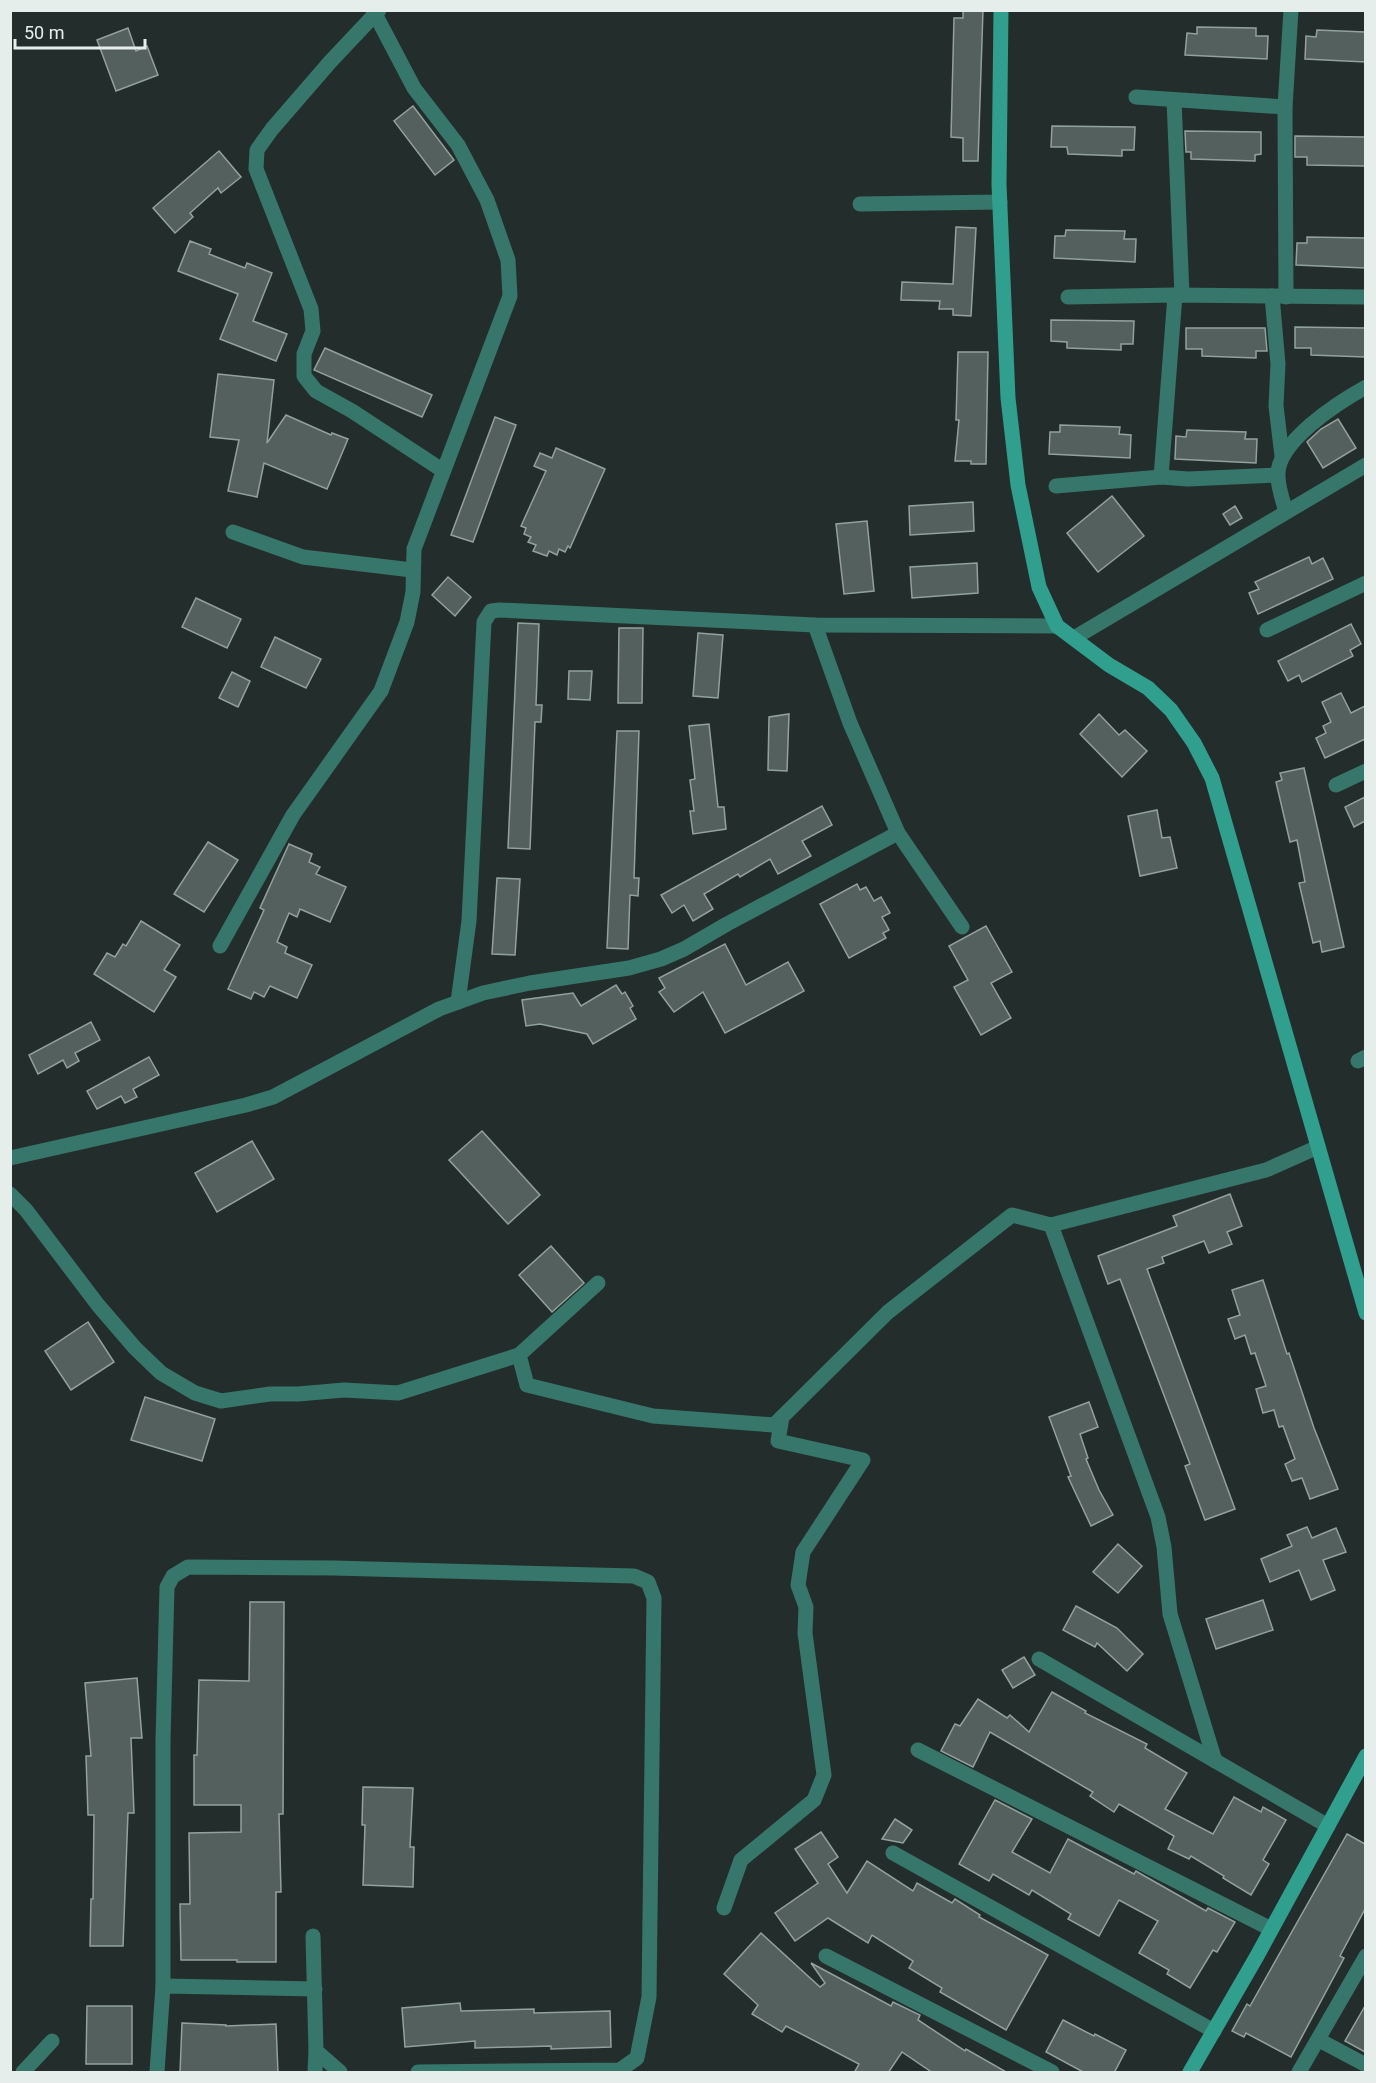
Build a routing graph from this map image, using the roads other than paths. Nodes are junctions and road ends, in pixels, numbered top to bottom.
1 (1002, 10) edge
2 (1291, 10) edge
3 (376, 12) edge
4 (1136, 98) dead end
5 (1174, 100) junction
6 (1285, 107) junction
7 (1000, 202) junction
8 (860, 204) dead end
9 (1178, 295) junction
10 (1279, 296) junction
11 (1068, 297) dead end
12 (1365, 297) edge
13 (1365, 387) edge
14 (1282, 456) junction
15 (1365, 465) edge
16 (442, 470) junction
17 (1277, 475) junction
18 (1161, 477) junction
19 (1056, 486) dead end
20 (1286, 512) junction
21 (233, 532) dead end
22 (412, 570) junction
23 (1365, 583) edge
24 (815, 625) junction
25 (1057, 626) junction
26 (1268, 630) dead end
27 (1074, 639) junction
28 (1365, 771) edge
29 (1336, 784) dead end
30 (898, 833) junction
31 (962, 927) dead end
32 (220, 946) dead end
33 (458, 1002) junction
34 (1318, 1147) junction
35 (10, 1158) edge
36 (10, 1194) edge
37 (1051, 1225) junction
38 (598, 1283) dead end
39 (1364, 1303) edge
40 (519, 1355) junction
41 (782, 1417) junction
42 (1039, 1659) dead end
43 (918, 1750) dead end
44 (1365, 1756) edge
45 (1215, 1761) junction
46 (1328, 1826) junction
47 (893, 1853) dead end
48 (724, 1908) dead end
49 (1271, 1929) junction
50 (313, 1936) dead end
51 (826, 1956) dead end
52 (1365, 1956) edge
53 (163, 1986) junction
54 (315, 1989) junction
55 (1214, 2031) junction
56 (1319, 2040) junction
57 (52, 2041) dead end
58 (316, 2050) junction
59 (1365, 2065) edge
60 (22, 2073) edge
61 (158, 2073) edge
62 (315, 2073) edge
63 (340, 2073) edge
64 (418, 2073) edge
65 (1052, 2073) edge
66 (1190, 2073) edge
67 (1299, 2073) edge

1 - 7 main road
2 - 6 street
3 - 16 street
3 - 16 street
4 - 5 street
5 - 6 street
5 - 9 street
6 - 10 street
7 - 8 street
7 - 25 main road
9 - 10 street
9 - 11 street
9 - 18 street
10 - 12 street
10 - 14 street
13 - 14 street
14 - 17 street
15 - 20 street
16 - 22 street
17 - 18 street
17 - 20 street
18 - 19 street
20 - 27 street
21 - 22 street
22 - 32 street
23 - 26 street
24 - 25 street
24 - 30 street
24 - 33 street
25 - 27 main road
27 - 34 main road
28 - 29 street
30 - 31 street
30 - 33 street
33 - 35 street
34 - 37 street
34 - 39 main road
36 - 40 street
37 - 41 street
37 - 45 street
38 - 40 street
40 - 41 street
41 - 48 street
42 - 45 street
43 - 49 street
44 - 46 main road
45 - 46 street
46 - 49 main road
47 - 55 street
49 - 55 main road
50 - 54 street
51 - 65 street
52 - 56 street
53 - 54 street
53 - 61 street
53 - 64 street
54 - 58 street
55 - 66 main road
56 - 59 street
56 - 67 street
57 - 60 street
58 - 62 street
58 - 63 street

